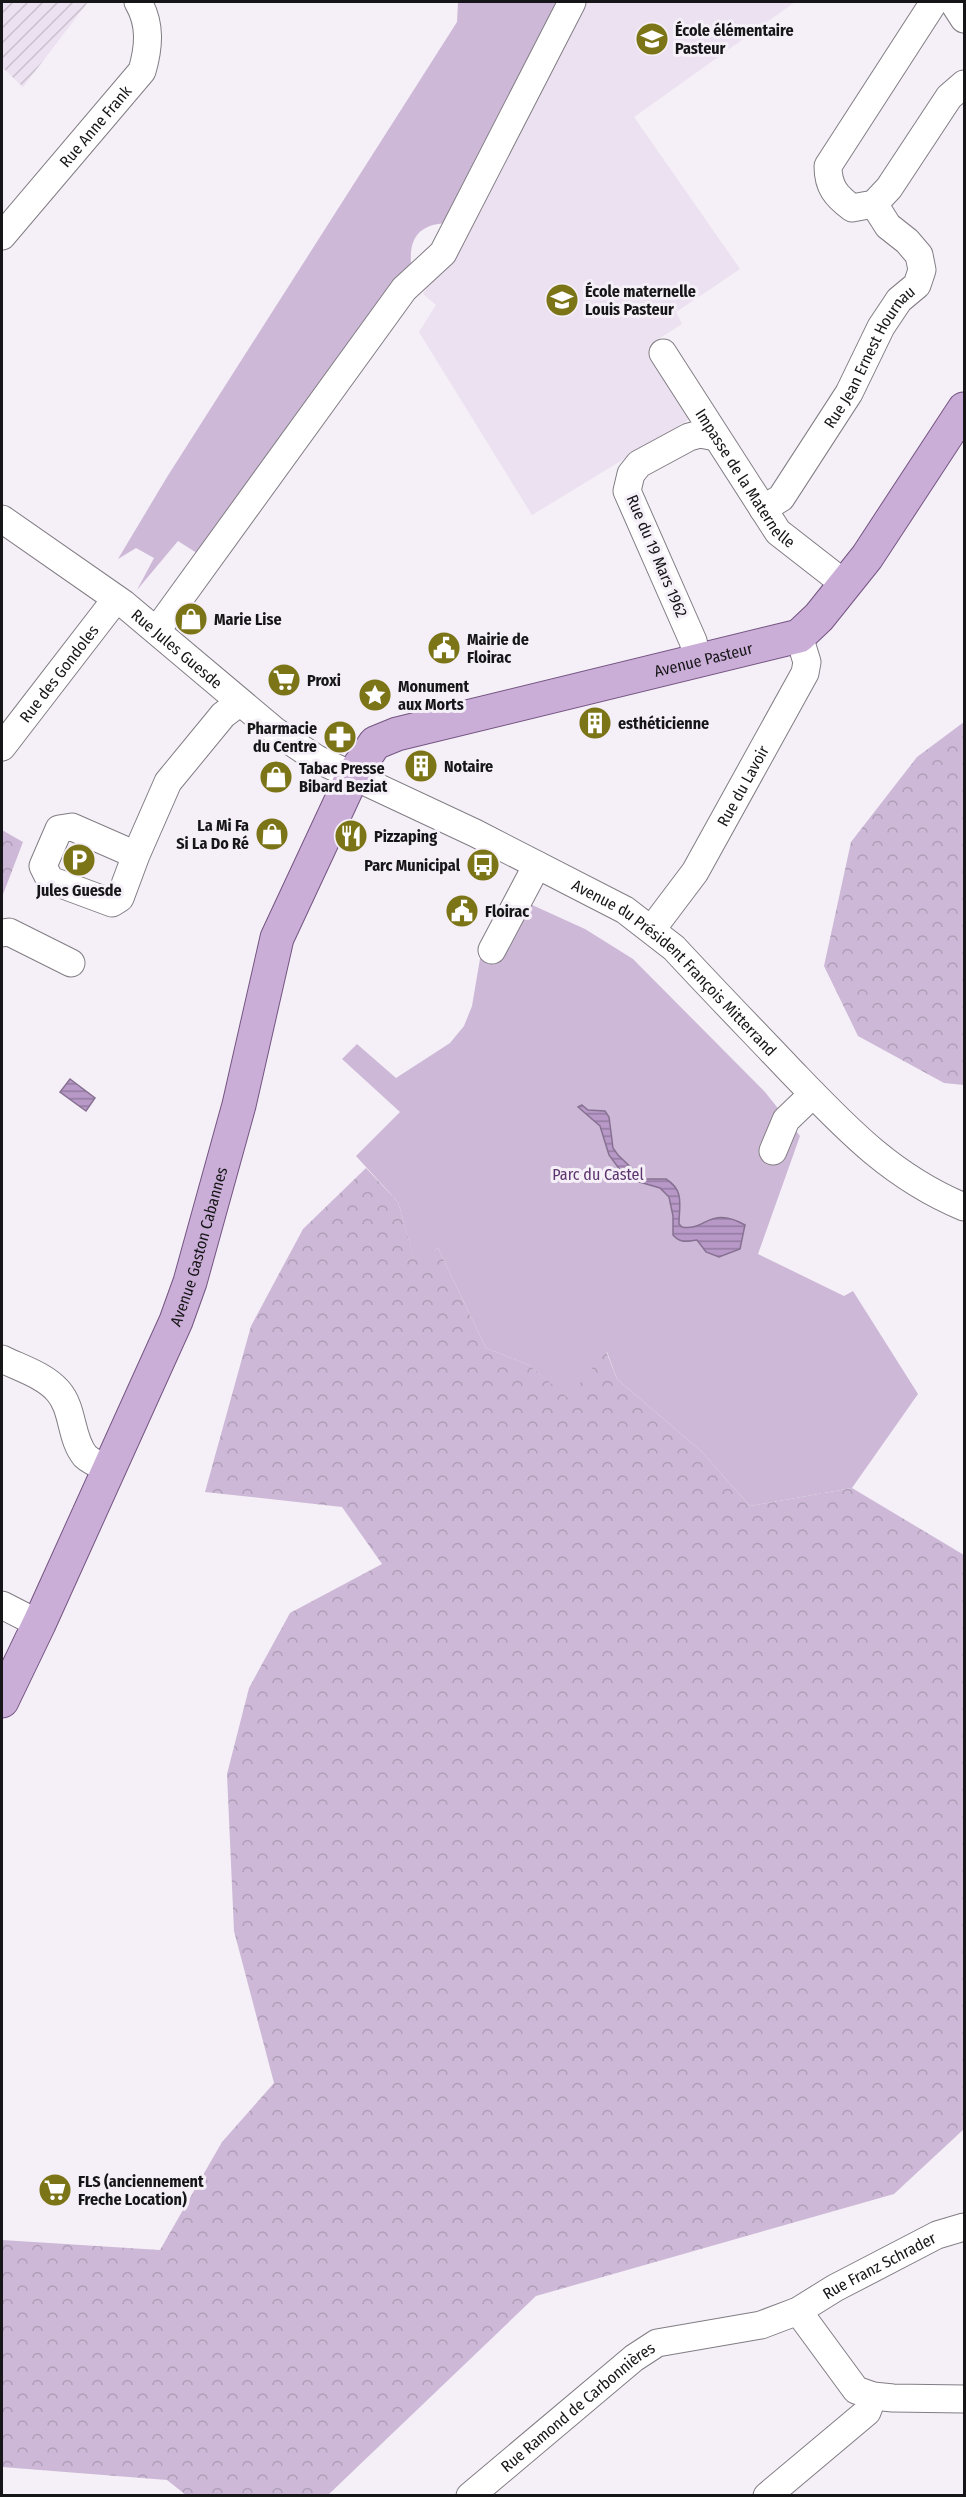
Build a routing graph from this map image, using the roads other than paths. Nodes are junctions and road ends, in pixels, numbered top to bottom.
1 (138, 2) edge
2 (572, 2) edge
3 (934, 2) edge
4 (952, 2) edge
5 (964, 19) edge
6 (964, 84) edge
7 (874, 204) junction
8 (2, 236) edge
9 (663, 353) dead end
10 (964, 409) edge
11 (716, 438) junction
12 (763, 509) junction
13 (2, 519) edge
14 (846, 585) junction
15 (116, 599) junction
16 (156, 630) junction
17 (799, 636) junction
18 (698, 661) junction
19 (239, 703) junction
20 (2, 747) edge
21 (353, 775) junction
22 (136, 855) dead end
23 (537, 865) junction
24 (652, 928) junction
25 (2, 933) edge
26 (492, 950) dead end
27 (71, 963) dead end
28 (813, 1094) junction
29 (773, 1152) dead end
30 (964, 1207) edge
31 (2, 1359) edge
32 (110, 1470) junction
33 (2, 1605) edge
34 (39, 1624) junction
35 (2, 1701) edge
36 (964, 2227) edge
37 (798, 2311) junction
38 (873, 2396) junction
39 (964, 2399) edge
40 (470, 2496) edge
41 (767, 2496) edge

1 - 8 street, Rue Anne Frank
2 - 16 street
3 - 7 street
4 - 5 street
6 - 7 street
7 - 12 street, Rue Jean Ernest Hournau
9 - 11 street, Impasse de la Maternelle
10 - 14 main road
11 - 12 street, Impasse de la Maternelle
11 - 18 street, Rue du 19 Mars 1962
12 - 14 street, Impasse de la Maternelle
13 - 15 street, Rue Jules Guesde
14 - 17 main road
15 - 16 street, Rue Jules Guesde
15 - 20 street, Rue des Gondoles
16 - 19 street, Rue Jules Guesde
17 - 18 main road, Avenue Pasteur
17 - 24 street, Rue du Lavoir
18 - 21 main road, Avenue Pasteur
19 - 21 street, Rue Jules Guesde
19 - 22 street
21 - 23 street, Avenue du Président François Mitterrand
21 - 32 main road, Avenue Gaston Cabannes
23 - 24 street, Avenue du Président François Mitterrand
23 - 26 street
24 - 28 street, Avenue du Président François Mitterrand
25 - 27 street
28 - 29 street
28 - 30 street, Avenue du Président François Mitterrand
31 - 32 street
32 - 34 main road, Avenue Gaston Cabannes
33 - 34 street
34 - 35 main road, Avenue Gaston Cabannes
36 - 37 street, Rue Franz Schrader
37 - 38 street
37 - 40 street, Rue Ramond de Carbonnières
38 - 39 street
38 - 41 street

